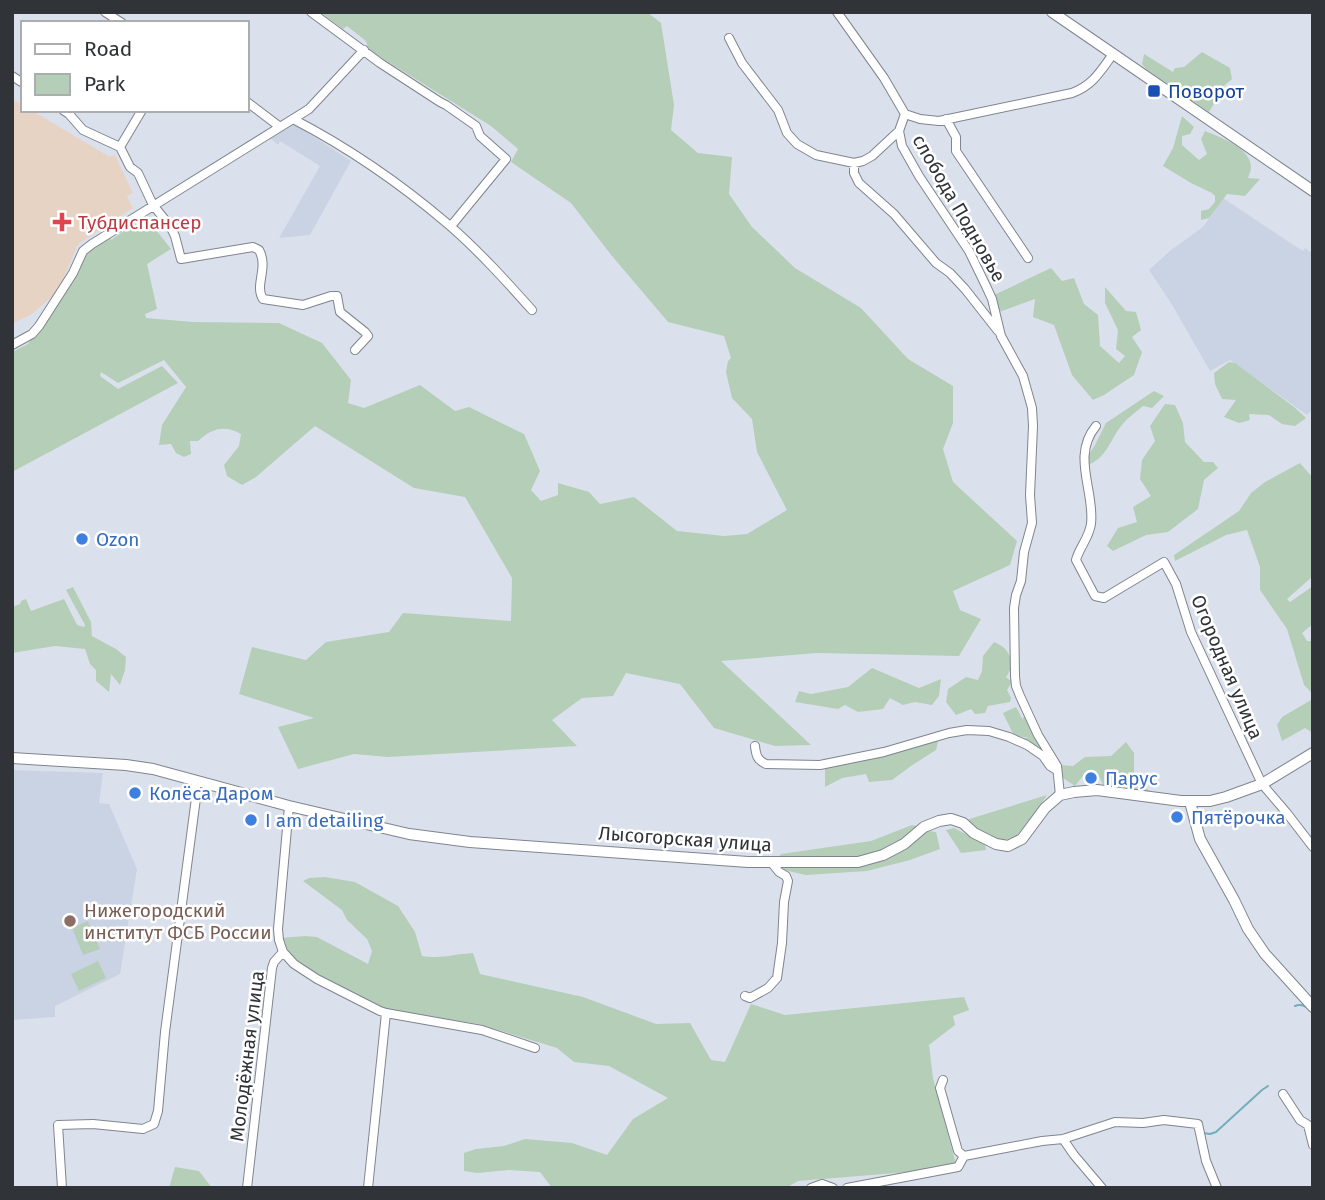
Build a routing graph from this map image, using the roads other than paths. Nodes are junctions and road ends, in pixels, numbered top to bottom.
1 (311, 12) edge
2 (837, 12) edge
3 (1052, 12) edge
4 (729, 38) dead end
5 (364, 50) junction
6 (1113, 54) junction
7 (248, 103) edge
8 (66, 112) edge
9 (141, 112) edge
10 (905, 114) junction
11 (293, 119) junction
12 (946, 119) junction
13 (280, 127) junction
14 (899, 131) junction
15 (120, 147) junction
16 (854, 163) junction
17 (1313, 191) edge
18 (153, 205) junction
19 (451, 226) junction
20 (1028, 258) dead end
21 (532, 310) dead end
22 (1001, 336) junction
23 (12, 345) edge
24 (355, 350) dead end
25 (1096, 426) dead end
26 (755, 746) dead end
27 (1313, 753) edge
28 (12, 758) edge
29 (1056, 766) junction
30 (196, 781) junction
31 (1262, 784) junction
32 (1060, 795) junction
33 (1189, 802) junction
34 (289, 806) junction
35 (1313, 847) edge
36 (771, 862) junction
37 (283, 953) junction
38 (745, 996) dead end
39 (1313, 1007) edge
40 (386, 1013) junction
41 (535, 1048) dead end
42 (943, 1080) dead end
43 (1283, 1094) dead end
44 (1310, 1124) edge
45 (1063, 1139) junction
46 (1313, 1145) edge
47 (964, 1156) junction
48 (62, 1188) edge
49 (247, 1188) edge
50 (368, 1188) edge
51 (811, 1188) edge
52 (833, 1188) edge
53 (847, 1188) edge
54 (1102, 1188) edge
55 (1217, 1188) edge

1 - 5 street
2 - 10 street, слобода Подновье
3 - 6 street
4 - 16 street
5 - 11 street
5 - 19 street
6 - 12 street, слобода Подновье
6 - 17 street
7 - 13 street
8 - 15 street
9 - 15 street
10 - 12 street, слобода Подновье
10 - 14 street, слобода Подновье
11 - 13 street
11 - 19 street
12 - 20 street
13 - 18 street
14 - 16 street
14 - 22 street, слобода Подновье
15 - 18 street
16 - 22 street
18 - 23 street
18 - 24 street
19 - 21 street
22 - 29 street, слобода Подновье
25 - 31 street, Огородная улица
26 - 29 street
27 - 31 street
28 - 30 street, Лысогорская улица
29 - 32 street
30 - 34 street, Лысогорская улица
30 - 48 street
31 - 33 street
31 - 35 street, Огородная улица
32 - 33 street
32 - 36 street, Лысогорская улица
33 - 39 street
34 - 36 street, Лысогорская улица
34 - 37 street, Молодёжная улица
36 - 38 street
37 - 40 street
37 - 49 street, Молодёжная улица
40 - 41 street
40 - 50 street
42 - 47 street
43 - 44 street
44 - 46 street
45 - 47 street
45 - 54 street
45 - 55 street
47 - 53 street
51 - 52 street

